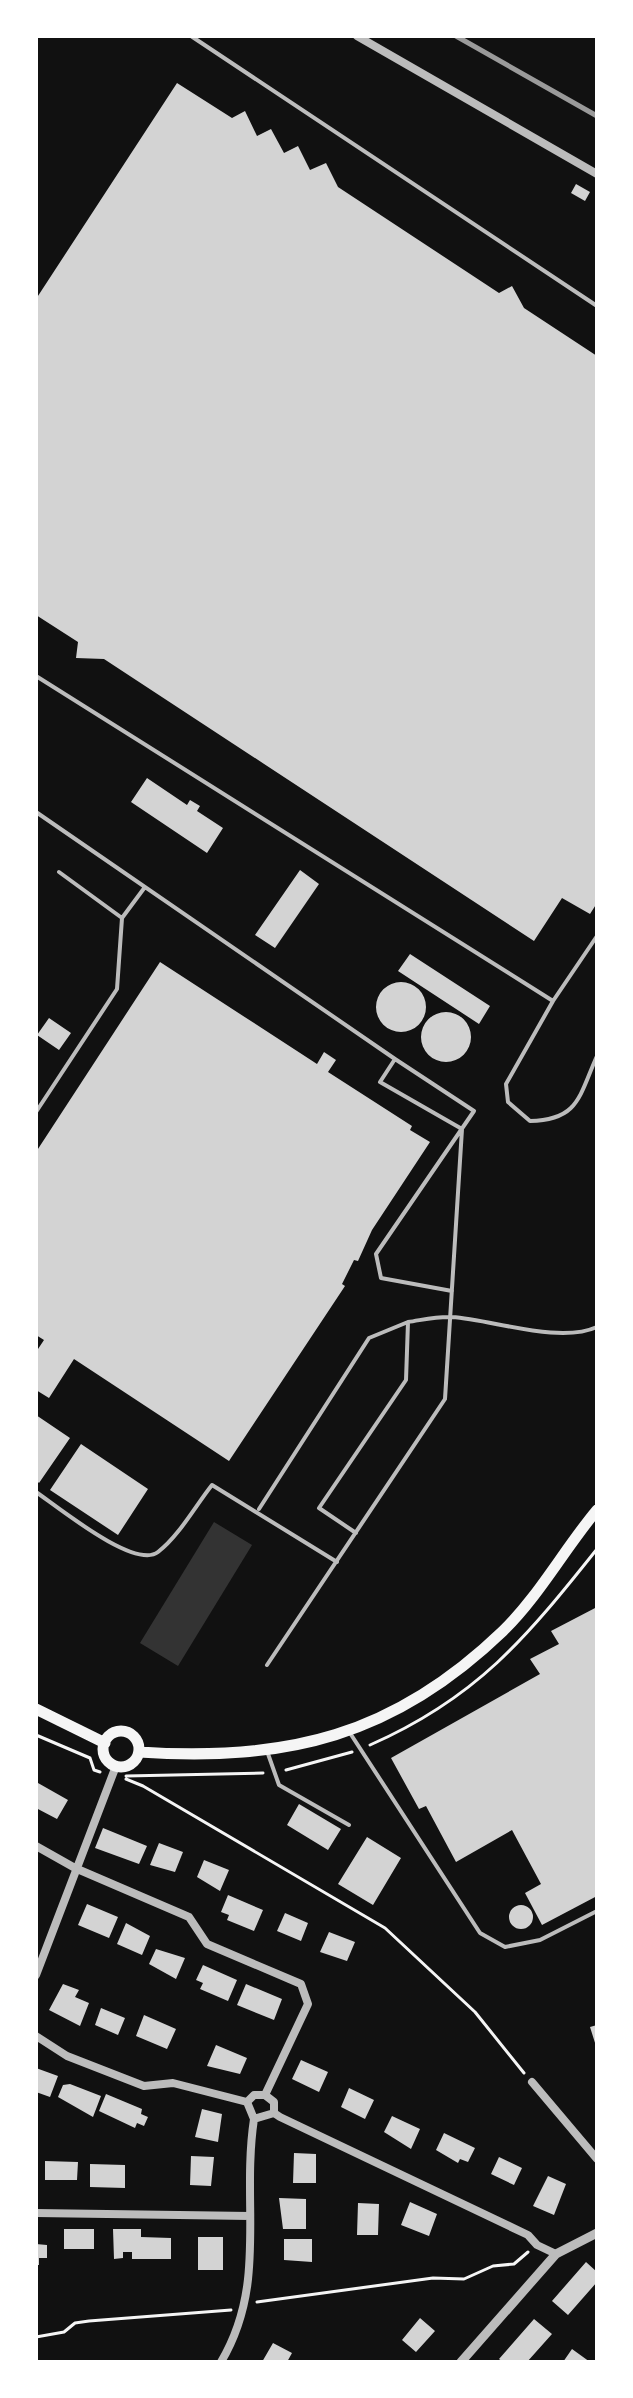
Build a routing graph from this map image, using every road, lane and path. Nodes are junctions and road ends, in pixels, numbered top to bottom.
1 (191, 36) edge
2 (357, 36) edge
3 (597, 174) edge
4 (597, 306) edge
5 (36, 676) edge
6 (36, 812) edge
7 (59, 872) dead end
8 (145, 887) junction
9 (122, 918) junction
10 (597, 936) edge
11 (553, 1001) junction
12 (597, 1056) edge
13 (395, 1059) junction
14 (36, 1112) edge
15 (462, 1129) junction
16 (452, 1291) junction
17 (450, 1317) junction
18 (408, 1322) junction
19 (597, 1327) edge
20 (36, 1492) edge
21 (258, 1510) junction
22 (597, 1510) edge
23 (356, 1533) junction
24 (337, 1562) junction
25 (267, 1665) dead end
26 (36, 1709) edge
27 (350, 1733) junction
28 (36, 1735) edge
29 (105, 1743) junction
30 (267, 1751) junction
31 (139, 1752) junction
32 (114, 1770) junction
33 (100, 1772) dead end
34 (349, 1825) dead end
35 (36, 1846) edge
36 (75, 1868) junction
37 (597, 1911) edge
38 (36, 1975) edge
39 (36, 2036) edge
40 (532, 2082) joint
41 (265, 2095) junction
42 (247, 2102) junction
43 (274, 2113) junction
44 (254, 2119) junction
45 (597, 2159) edge
46 (36, 2213) edge
47 (250, 2216) junction
48 (597, 2233) edge
49 (537, 2245) junction
50 (556, 2254) junction
51 (244, 2306) junction
52 (36, 2337) edge
53 (221, 2362) edge
54 (462, 2362) edge

1 - 4 lane
2 - 3 street
5 - 11 lane
6 - 8 lane
7 - 9 lane
8 - 9 lane
8 - 13 lane
9 - 14 lane
10 - 11 lane
11 - 12 lane
13 - 15 lane
13 - 15 lane
15 - 16 lane
15 - 16 lane
16 - 17 lane
17 - 18 lane
17 - 19 lane
17 - 23 lane
18 - 21 lane
18 - 23 lane
20 - 21 lane
21 - 24 lane
22 - 27 main road
23 - 24 lane
24 - 25 lane
26 - 29 main road
27 - 30 main road
27 - 37 lane
28 - 33 path
29 - 31 main road
29 - 32 main road
30 - 31 main road
30 - 34 lane
31 - 32 main road
32 - 36 street
32 - 40 path
35 - 36 street
36 - 38 street
36 - 41 street
39 - 42 street
40 - 45 street
41 - 42 street
41 - 43 street
42 - 44 street
43 - 44 street
43 - 49 street
44 - 47 street
46 - 47 street
47 - 51 street
48 - 50 street
49 - 50 street
49 - 51 path
50 - 54 street
51 - 52 path
51 - 53 street

